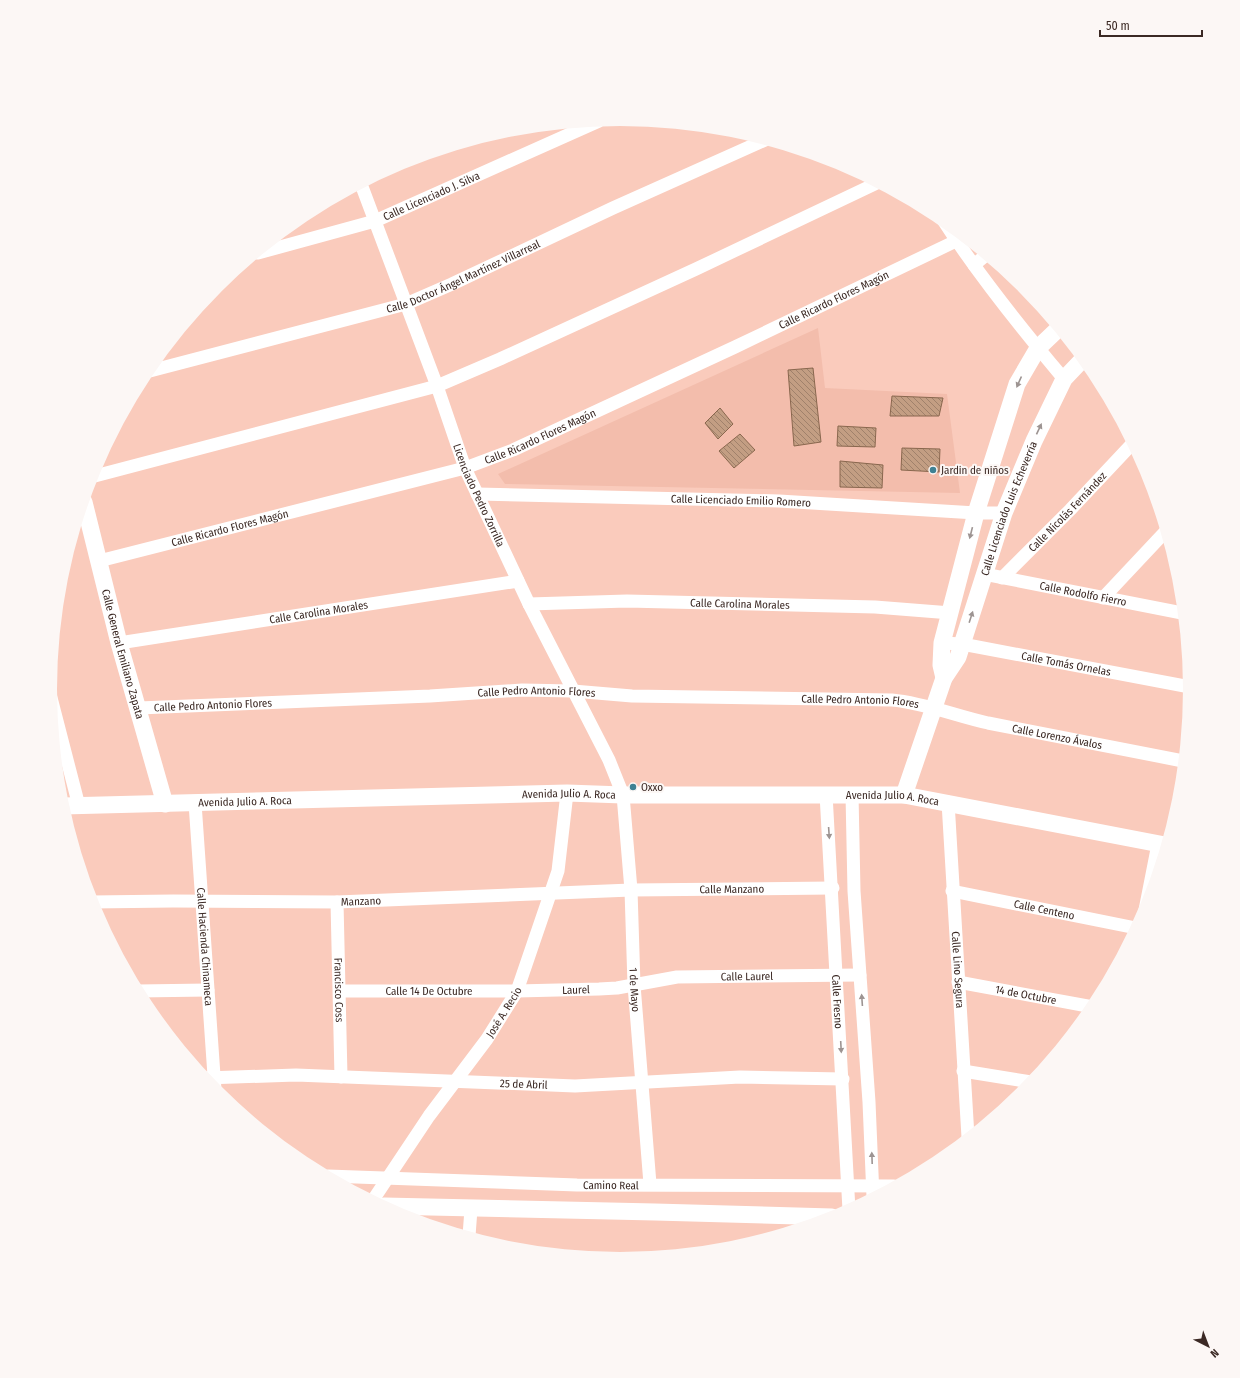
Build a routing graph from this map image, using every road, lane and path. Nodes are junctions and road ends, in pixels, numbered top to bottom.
1 (586, 127) edge
2 (758, 143) edge
3 (872, 185) edge
4 (363, 188) edge
5 (375, 221) junction
6 (952, 234) edge
7 (956, 241) junction
8 (267, 251) edge
9 (982, 258) edge
10 (974, 265) junction
11 (406, 304) junction
12 (1055, 332) edge
13 (1038, 348) junction
14 (1079, 363) edge
15 (157, 369) edge
16 (1064, 379) junction
17 (437, 386) junction
18 (1128, 448) edge
19 (465, 468) junction
20 (100, 475) edge
21 (477, 494) junction
22 (86, 511) edge
23 (976, 513) junction
24 (1004, 513) junction
25 (1162, 536) edge
26 (99, 561) junction
27 (984, 574) junction
28 (1002, 578) junction
29 (518, 581) junction
30 (1103, 598) junction
31 (529, 604) junction
32 (1177, 611) edge
33 (951, 613) junction
34 (119, 643) junction
35 (942, 644) junction
36 (962, 644) junction
37 (944, 678) junction
38 (1183, 686) edge
39 (573, 691) junction
40 (139, 708) junction
41 (933, 709) junction
42 (61, 752) edge
43 (1178, 760) edge
44 (568, 793) junction
45 (826, 794) junction
46 (852, 794) junction
47 (623, 795) junction
48 (904, 795) junction
49 (948, 802) junction
50 (195, 803) junction
51 (165, 804) junction
52 (71, 806) edge
53 (1162, 844) edge
54 (833, 888) junction
55 (631, 890) junction
56 (952, 892) junction
57 (550, 893) junction
58 (99, 902) edge
59 (201, 902) junction
60 (337, 902) junction
61 (1130, 927) edge
62 (860, 975) junction
63 (837, 976) junction
64 (958, 982) junction
65 (634, 985) junction
66 (208, 990) junction
67 (341, 990) junction
68 (145, 991) edge
69 (516, 991) junction
70 (1085, 1006) edge
71 (963, 1070) junction
72 (211, 1075) edge
73 (342, 1077) junction
74 (842, 1079) junction
75 (216, 1080) edge
76 (456, 1081) junction
77 (1024, 1081) edge
78 (643, 1083) junction
79 (968, 1132) edge
80 (337, 1176) edge
81 (388, 1178) junction
82 (650, 1184) junction
83 (847, 1185) junction
84 (873, 1191) edge
85 (376, 1196) edge
86 (848, 1203) edge
87 (399, 1207) edge
88 (470, 1209) junction
89 (799, 1222) edge
90 (469, 1231) edge

1 - 5 street, Calle Licenciado J. Silva
2 - 11 street, Calle Doctor Ángel Martínez Villarreal
3 - 17 street
4 - 5 street, Licenciado Pedro Zorrilla
5 - 8 street, Calle Licenciado J. Silva
5 - 11 street, Licenciado Pedro Zorrilla
6 - 7 street
7 - 10 street
7 - 19 street, Calle Ricardo Flores Magón
9 - 10 street
10 - 13 street
11 - 15 street, Calle Doctor Ángel Martínez Villarreal
11 - 17 street, Licenciado Pedro Zorrilla
12 - 13 street, Calle Licenciado Luis Echeverría
13 - 16 street
13 -> 23 street, Calle Licenciado Luis Echeverría
14 - 16 street, Calle Licenciado Luis Echeverría
24 -> 16 street, Calle Licenciado Luis Echeverría
17 - 19 street, Licenciado Pedro Zorrilla
17 - 20 street
18 - 28 street, Calle Nicolás Fernández
19 - 21 street, Licenciado Pedro Zorrilla
19 - 26 street, Calle Ricardo Flores Magón
21 - 23 street, Calle Licenciado Emilio Romero
21 - 29 street, Licenciado Pedro Zorrilla
22 - 26 street, Calle General Emiliano Zapata
23 - 24 street, Calle Licenciado Emilio Romero
23 -> 33 street, Calle Licenciado Luis Echeverría
24 - 27 street, Calle Licenciado Luis Echeverría
25 - 30 street
26 - 34 street, Calle General Emiliano Zapata
27 - 28 street, Calle Rodolfo Fierro
36 -> 27 street, Calle Licenciado Luis Echeverría
28 - 30 street, Calle Rodolfo Fierro
29 - 31 street, Licenciado Pedro Zorrilla
29 - 34 street, Calle Carolina Morales
30 - 32 street, Calle Rodolfo Fierro
31 - 33 street, Calle Carolina Morales
31 - 39 street, Licenciado Pedro Zorrilla
33 - 35 street, Calle Licenciado Luis Echeverría
34 - 40 street, Calle General Emiliano Zapata
35 - 36 street, Calle Tomás Ornelas
35 - 37 street, Calle Licenciado Luis Echeverría
36 - 37 street, Calle Licenciado Luis Echeverría
36 - 38 street, Calle Tomás Ornelas
37 - 41 street, Calle Licenciado Luis Echeverría
39 - 40 street, Calle Pedro Antonio Flores
39 - 41 street, Calle Pedro Antonio Flores
39 - 47 street, Licenciado Pedro Zorrilla
40 - 51 street, Calle General Emiliano Zapata
41 - 43 street, Calle Lorenzo Ávalos
41 - 48 street, Calle Licenciado Luis Echeverría
42 - 52 street
44 - 47 street, Avenida Julio A. Roca
44 - 50 street, Avenida Julio A. Roca
44 - 57 street, José A. Recio
45 - 46 street, Avenida Julio A. Roca
45 - 47 street, Avenida Julio A. Roca
45 -> 54 street, Calle Fresno
46 - 48 street, Avenida Julio A. Roca
46 - 62 street
47 - 55 street, 1 de Mayo
48 - 49 street, Avenida Julio A. Roca
49 - 53 street, Avenida Julio A. Roca
49 - 56 street, Calle Lino Segura
50 - 51 street, Avenida Julio A. Roca
50 - 59 street, Calle Hacienda Chinameca
51 - 52 street, Avenida Julio A. Roca
54 - 55 street, Calle Manzano
54 - 63 street, Calle Fresno
55 - 57 street, Manzano
55 - 65 street, 1 de Mayo
56 - 61 street, Calle Centeno
56 - 64 street, Calle Lino Segura
57 - 60 street, Manzano
57 - 69 street, José A. Recio
58 - 59 street, Manzano
59 - 60 street, Manzano
59 - 66 street, Calle Hacienda Chinameca
60 - 67 street, Francisco Coss
62 - 63 street, Calle Laurel
84 -> 62 street
63 - 65 street, Calle Laurel
63 -> 74 street, Calle Fresno
64 - 70 street, 14 de Octubre
64 - 71 street, Calle Lino Segura
65 - 69 street, Laurel
65 - 78 street, 1 de Mayo
66 - 68 street
66 - 72 street, Calle Hacienda Chinameca
67 - 69 street, Calle 14 De Octubre
67 - 73 street, Francisco Coss
69 - 76 street, José A. Recio
71 - 77 street
71 - 79 street, Calle Lino Segura
73 - 75 street, 25 de Abril
73 - 76 street, 25 de Abril
74 - 78 street, 25 de Abril
74 - 83 street, Calle Fresno
76 - 78 street, 25 de Abril
76 - 81 street, José A. Recio
78 - 82 street, 1 de Mayo
80 - 81 street, Camino Real
81 - 82 street, Camino Real
81 - 85 street, José A. Recio
82 - 83 street, Camino Real
83 - 84 street, Camino Real
83 - 86 street, Calle Fresno
87 - 88 street
88 - 89 street
88 - 90 street

